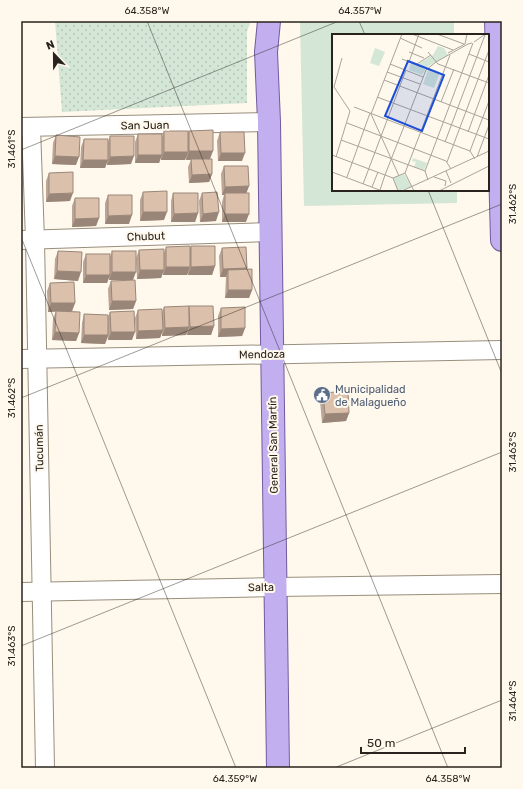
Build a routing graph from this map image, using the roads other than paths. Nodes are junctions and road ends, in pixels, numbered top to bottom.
1 (269, 21) edge
2 (496, 21) edge
3 (269, 122) junction
4 (26, 127) edge
5 (270, 232) junction
6 (28, 240) edge
7 (502, 240) edge
8 (502, 350) edge
9 (272, 354) junction
10 (29, 359) edge
11 (502, 584) edge
12 (276, 587) junction
13 (21, 592) edge
14 (42, 592) junction
15 (45, 768) edge
16 (278, 768) edge

1 - 3 main road, General San Martín
2 - 7 main road
3 - 4 street, San Juan
3 - 5 main road, General San Martín
4 - 6 street, Tucumán
5 - 6 street, Chubut
5 - 9 main road, General San Martín
6 - 10 street, Tucumán
8 - 9 street, Mendoza
9 - 10 street, Mendoza
9 - 12 main road, General San Martín
10 - 14 street, Tucumán
11 - 12 street, Salta
12 - 14 street, Salta
12 - 16 main road, General San Martín
13 - 14 street, Salta
14 - 15 street, Tucumán

